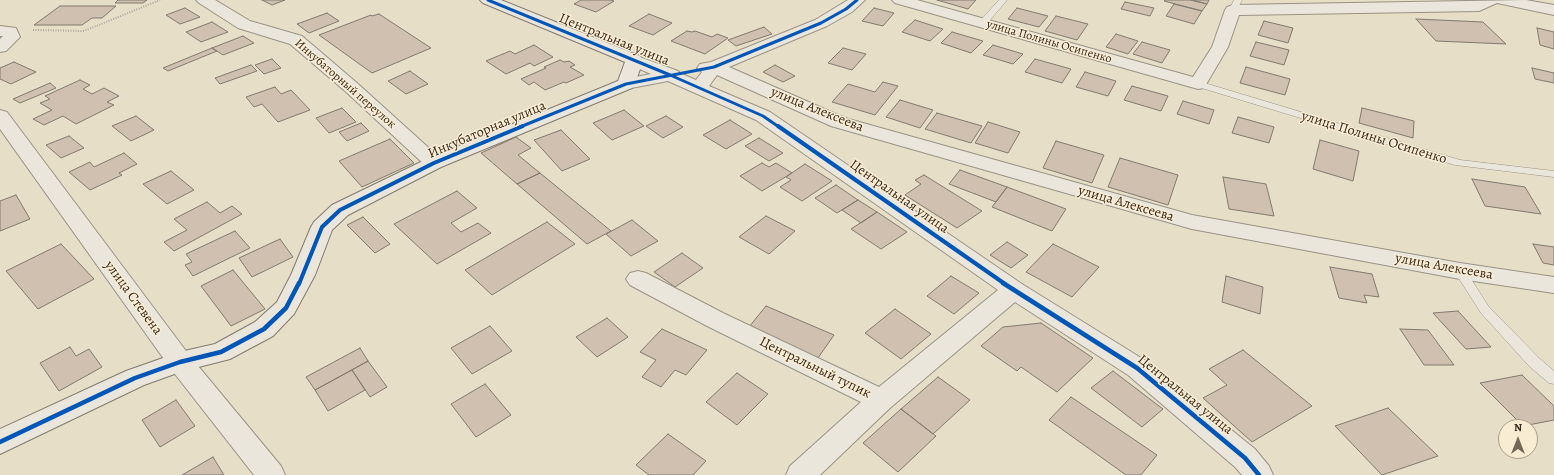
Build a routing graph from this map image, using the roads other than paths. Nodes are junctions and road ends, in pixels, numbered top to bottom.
1 (204, 0) edge
2 (488, 0) edge
3 (857, 0) edge
4 (900, 0) edge
5 (1003, 0) edge
6 (1492, 0) edge
7 (1502, 0) edge
8 (1236, 5) edge
9 (1554, 10) edge
10 (983, 24) junction
11 (5, 31) edge
12 (0, 47) edge
13 (634, 60) junction
14 (714, 67) junction
15 (670, 75) junction
16 (626, 84) junction
17 (1198, 84) junction
18 (699, 88) junction
19 (0, 116) edge
20 (434, 164) junction
21 (1554, 174) edge
22 (1460, 271) junction
23 (638, 279) dead end
24 (1554, 286) edge
25 (1014, 290) junction
26 (180, 362) junction
27 (1554, 379) edge
28 (881, 400) junction
29 (0, 442) edge
30 (272, 475) edge
31 (800, 475) edge
32 (1259, 475) edge

1 - 20 street, Инкубаторный переулок
2 - 13 street, Центральная улица
3 - 14 street, Инкубаторная улица
4 - 10 street, улица Полины Осипенко
5 - 10 lane
6 - 8 street
7 - 9 street
8 - 17 street
10 - 17 street, улица Полины Осипенко
11 - 12 street
13 - 15 street, Центральная улица
13 - 16 street
14 - 15 street, Инкубаторная улица
14 - 18 street
14 - 22 street, улица Алексеева
15 - 16 street, Инкубаторная улица
15 - 18 street, Центральная улица
16 - 20 street, Инкубаторная улица
17 - 21 lane, улица Полины Осипенко
18 - 25 street, Центральная улица
19 - 26 street, улица Стевена
20 - 26 street, Инкубаторная улица
22 - 24 street, улица Алексеева
22 - 27 lane
23 - 28 street, Центральный тупик
25 - 28 street, Центральный тупик
25 - 32 street, Центральная улица
26 - 29 street, Инкубаторная улица
26 - 30 street, улица Стевена
28 - 31 street

